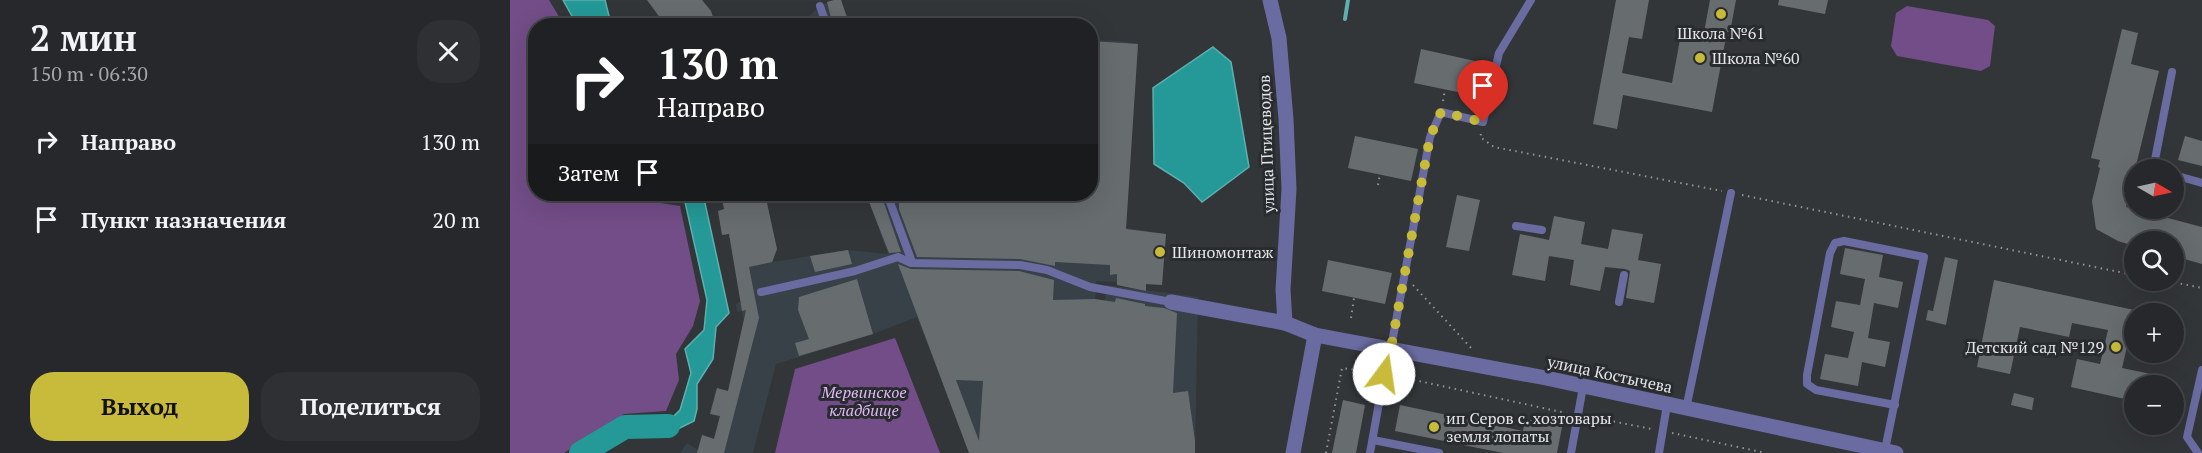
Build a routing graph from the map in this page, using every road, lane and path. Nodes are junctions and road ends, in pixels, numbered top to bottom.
1 (1270, 0) edge
2 (1531, 0) edge
3 (820, 6) dead end
4 (824, 18) edge
5 (2172, 72) dead end
6 (1483, 122) junction
7 (2155, 159) edge
8 (1380, 174) dead end
9 (2184, 178) edge
10 (2202, 183) edge
11 (1378, 185) dead end
12 (1731, 193) junction
13 (890, 201) edge
14 (1516, 226) dead end
15 (1542, 230) dead end
16 (912, 262) junction
17 (2124, 273) edge
18 (1404, 274) junction
19 (1624, 275) dead end
20 (2184, 284) edge
21 (2202, 288) edge
22 (761, 292) dead end
23 (1354, 298) dead end
24 (1171, 302) joint
25 (1619, 302) dead end
26 (1351, 318) dead end
27 (1286, 323) junction
28 (1315, 335) junction
29 (1390, 348) junction
30 (1473, 350) dead end
31 (2202, 370) edge
32 (1384, 374) junction
33 (1583, 387) junction
34 (1667, 405) junction
35 (1895, 405) junction
36 (1686, 410) junction
37 (1578, 415) junction
38 (1663, 431) junction
39 (1373, 440) junction
40 (1891, 452) edge
41 (1293, 453) edge
42 (1326, 453) edge
43 (1370, 453) edge
44 (1439, 453) edge
45 (1571, 453) edge
46 (1659, 453) edge
47 (1766, 453) edge
48 (2198, 453) edge

1 - 27 street, улица Птицеводов
2 - 6 lane
3 - 4 lane
5 - 7 lane
6 - 12 path
6 - 18 lane
8 - 11 path
9 - 10 lane
12 - 17 path
12 - 36 lane
13 - 16 lane
14 - 15 lane
16 - 22 lane
16 - 24 lane
18 - 29 lane
18 - 30 path
19 - 25 lane
20 - 21 path
23 - 26 path
24 - 27 street, улица Костычева
27 - 28 street, улица Костычева
28 - 29 street, улица Костычева
28 - 41 street
29 - 32 lane
29 - 33 street, улица Костычева
31 - 48 lane
32 - 37 path
32 - 39 lane
32 - 42 path
33 - 34 street, улица Костычева
33 - 37 lane
34 - 36 street, улица Костычева
34 - 38 lane
35 - 35 lane
35 - 40 lane
36 - 40 street, улица Костычева
37 - 38 path
37 - 45 lane
38 - 46 lane
38 - 47 path
39 - 43 lane
39 - 44 lane

